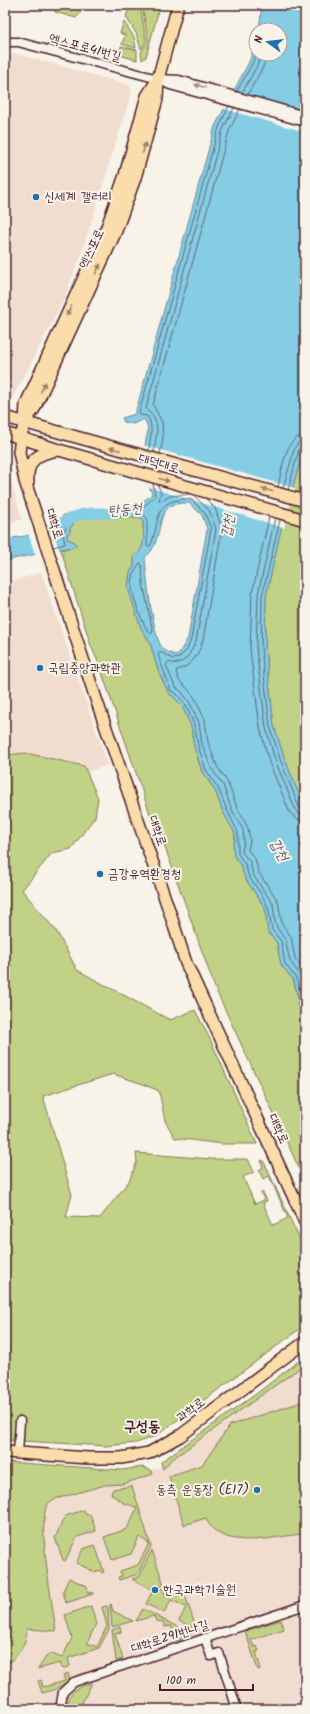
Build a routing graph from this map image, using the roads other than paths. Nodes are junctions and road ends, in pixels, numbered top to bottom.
1 (178, 5) edge
2 (5, 42) edge
3 (158, 79) junction
4 (178, 84) junction
5 (305, 116) edge
6 (305, 122) edge
7 (5, 417) edge
8 (25, 422) junction
9 (5, 433) edge
10 (21, 437) junction
11 (59, 450) junction
12 (30, 497) junction
13 (305, 501) edge
14 (305, 520) edge
15 (305, 1222) edge
16 (305, 1342) edge
17 (20, 1421) dead end
18 (5, 1452) edge
19 (18, 1453) junction
20 (305, 1605) edge
21 (205, 1638) junction
22 (60, 1709) edge
23 (237, 1709) edge

1 - 3 main road, 엑스포로
2 - 3 street, 엑스포로41번길
3 - 4 street, 엑스포로41번길
3 - 8 main road, 엑스포로
5 -> 4 street
4 - 6 street
7 - 8 main road, 대덕대로
8 - 10 main road, 엑스포로
13 -> 8 main road, 대덕대로
9 - 10 main road, 대덕대로
10 - 11 main road, 대덕대로
10 - 12 main road, 대학로
11 - 12 main road
11 -> 14 main road, 대덕대로
12 - 15 main road, 대학로
16 - 19 main road, 과학로
17 - 19 street
18 - 19 main road, 과학로
20 - 21 street, 대학로291번나길
21 - 22 street, 대학로291번나길
21 - 23 street

